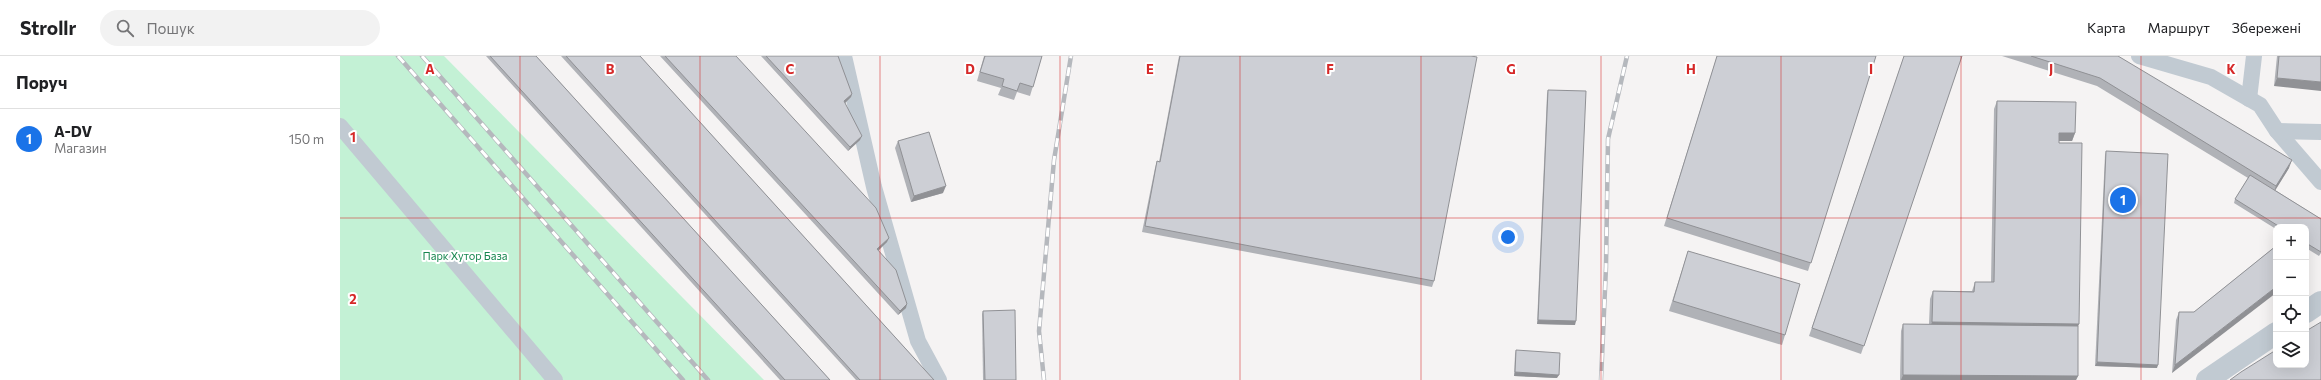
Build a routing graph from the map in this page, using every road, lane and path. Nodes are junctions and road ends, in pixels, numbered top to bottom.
1 (844, 56) edge
2 (2139, 56) edge
3 (2254, 56) edge
4 (2249, 99) junction
5 (340, 126) edge
6 (2277, 131) junction
7 (2321, 132) edge
8 (2321, 182) edge
9 (2321, 302) edge
10 (2309, 310) edge
11 (2273, 335) edge
12 (555, 380) edge
13 (939, 380) edge
14 (2207, 380) edge

1 - 13 lane
2 - 4 lane
3 - 4 lane
4 - 6 lane
5 - 12 lane
6 - 7 lane
6 - 8 lane
9 - 10 street
11 - 14 street

